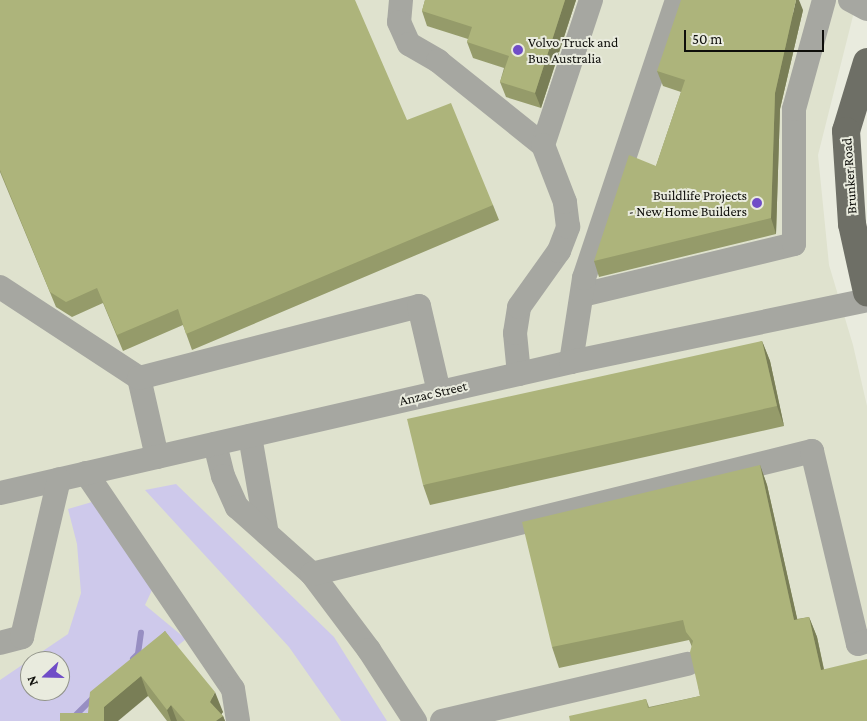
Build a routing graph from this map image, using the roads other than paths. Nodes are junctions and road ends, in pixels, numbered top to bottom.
1 (401, 0) edge
2 (591, 0) edge
3 (676, 0) edge
4 (824, 0) edge
5 (850, 0) edge
6 (867, 9) edge
7 (867, 62) edge
8 (543, 145) junction
9 (0, 287) edge
10 (867, 292) edge
11 (582, 295) junction
12 (867, 300) edge
13 (571, 362) junction
14 (519, 374) junction
15 (139, 378) junction
16 (439, 392) junction
17 (250, 436) junction
18 (215, 444) junction
19 (158, 457) junction
20 (86, 473) junction
21 (59, 479) junction
22 (0, 493) edge
23 (267, 534) junction
24 (312, 574) junction
25 (867, 641) edge
26 (0, 642) edge
27 (687, 664) dead end
28 (238, 721) edge
29 (415, 721) edge
30 (442, 721) edge

1 - 8 street
2 - 8 street
3 - 11 street
4 - 11 street
5 - 6 street
7 - 10 main road, Brunker Road
8 - 14 street
9 - 15 street
11 - 13 street
12 - 13 street, Anzac Street
13 - 14 street, Anzac Street
14 - 16 street, Anzac Street
15 - 16 street
15 - 19 street
16 - 17 street, Anzac Street
17 - 18 street, Anzac Street
17 - 23 street
18 - 19 street, Anzac Street
18 - 23 street
19 - 20 street, Anzac Street
20 - 21 street, Anzac Street
20 - 28 street
21 - 22 street, Anzac Street
21 - 26 street
23 - 24 street
24 - 25 street
24 - 29 street
27 - 30 street

